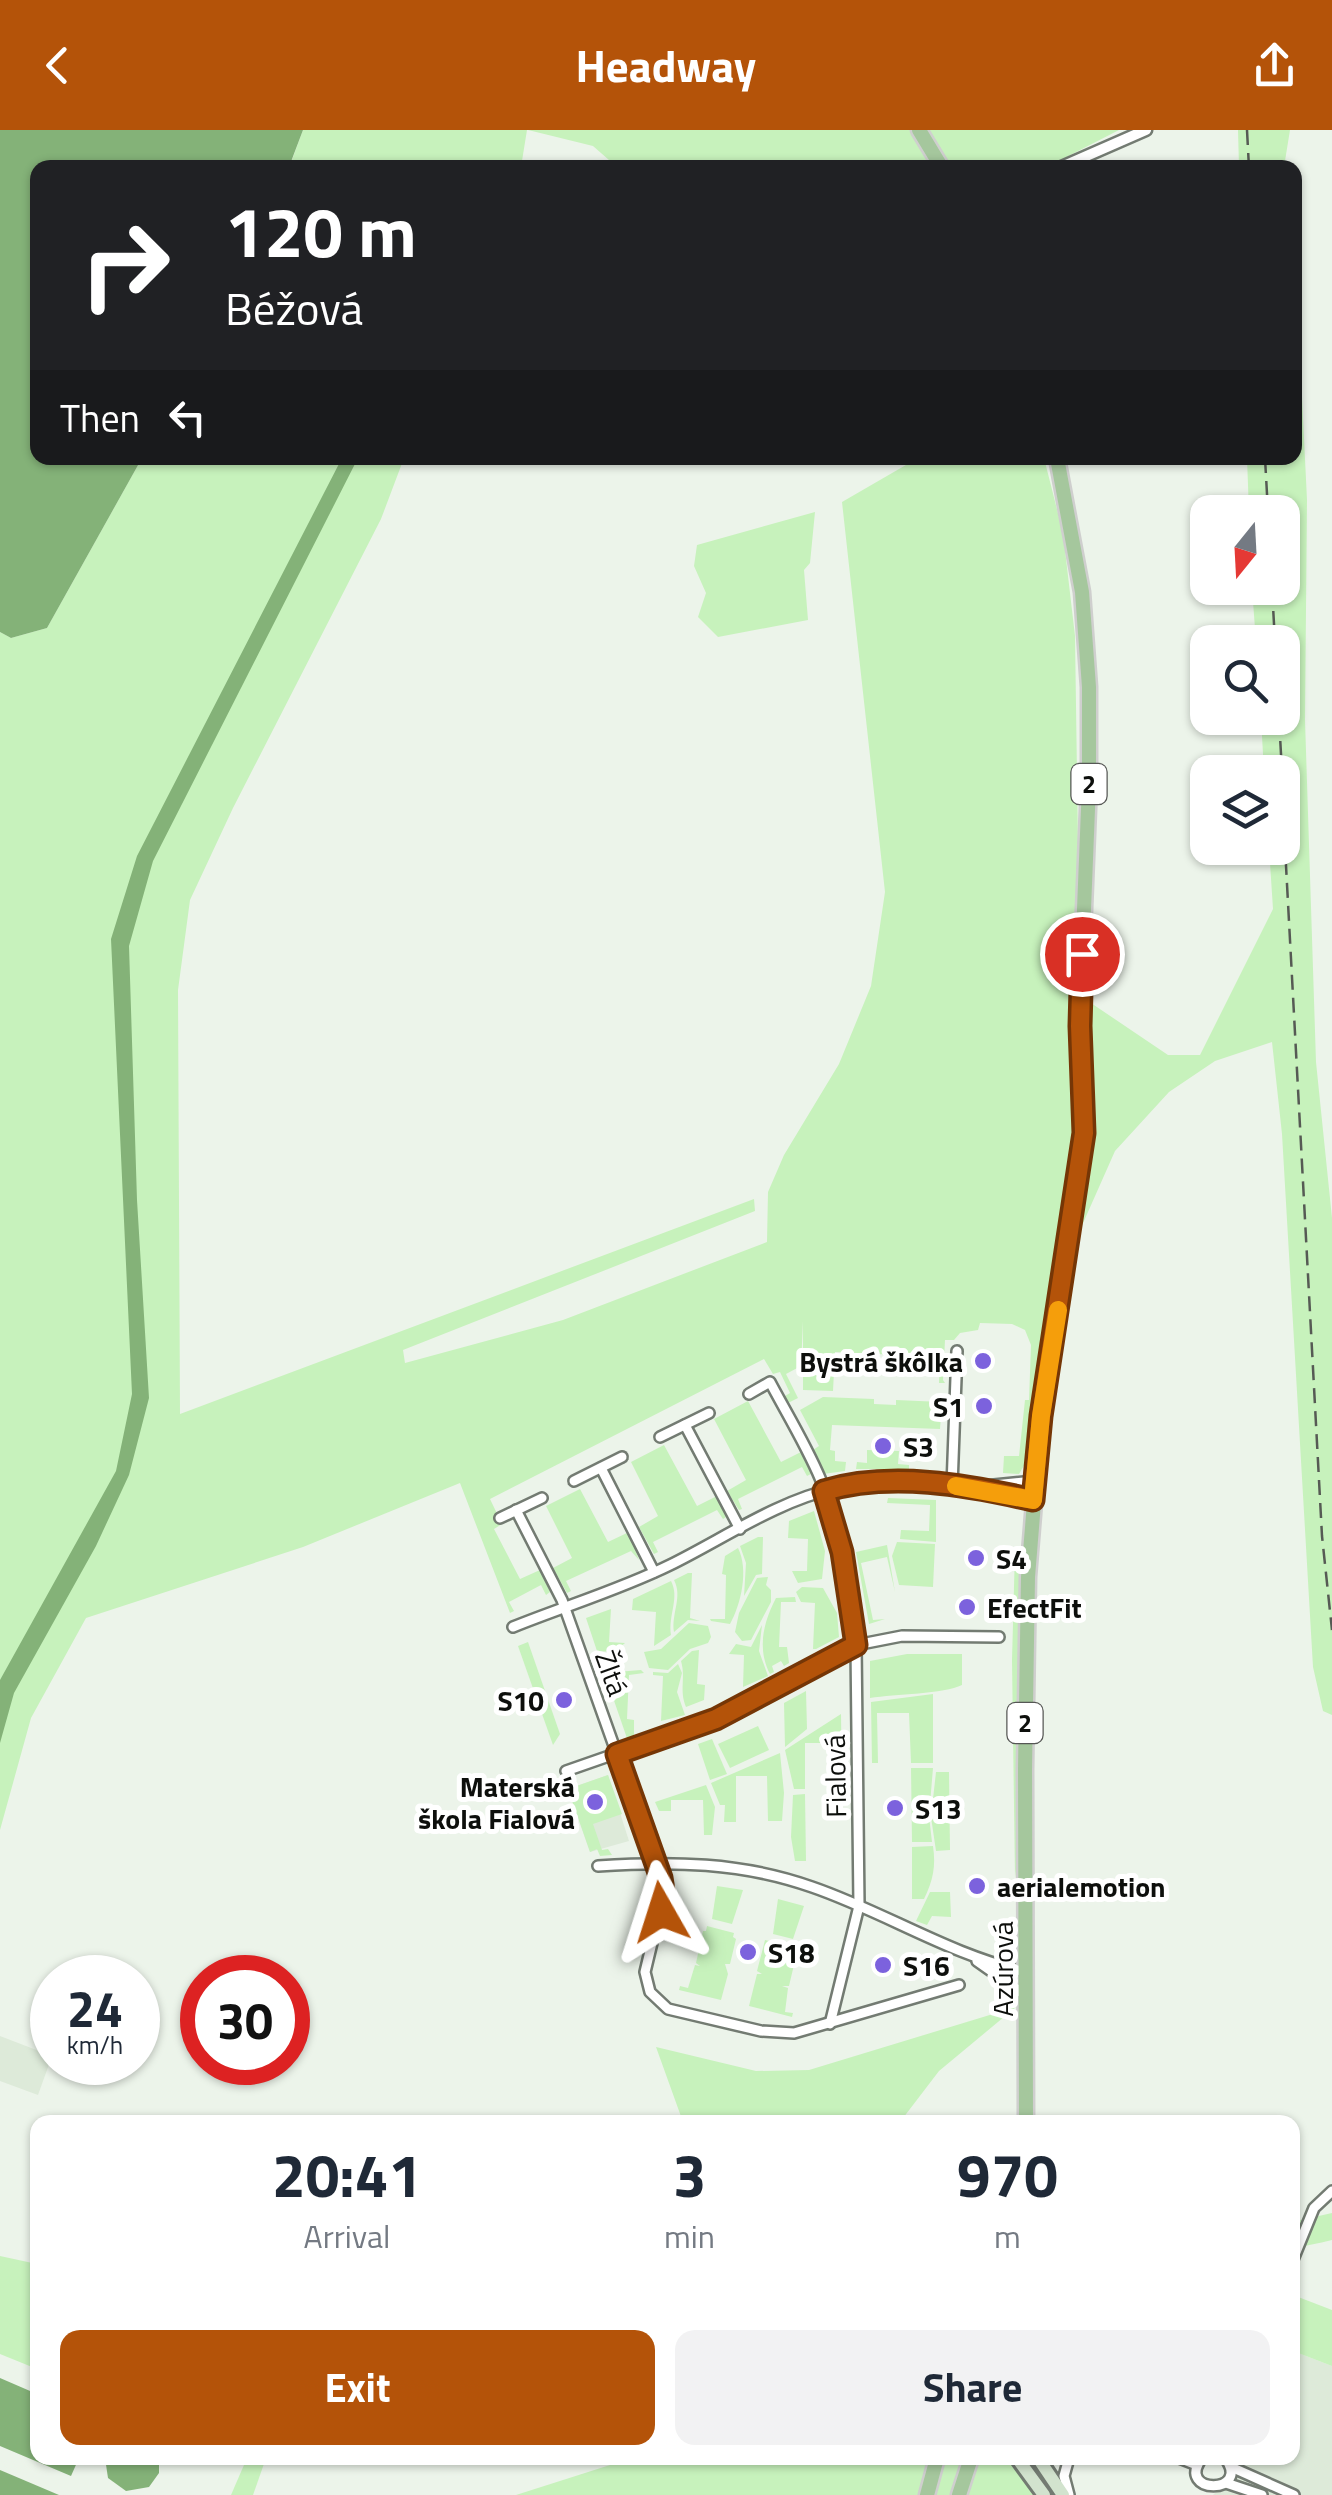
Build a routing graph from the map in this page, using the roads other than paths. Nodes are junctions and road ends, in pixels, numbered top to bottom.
1 (919, 130) edge
2 (1146, 130) edge
3 (937, 160) edge
4 (1077, 160) edge
5 (1058, 465) edge
6 (957, 1350) dead end
7 (749, 1394) dead end
8 (709, 1413) dead end
9 (684, 1425) junction
10 (660, 1437) dead end
11 (622, 1457) dead end
12 (600, 1468) junction
13 (1034, 1481) junction
14 (574, 1482) dead end
15 (952, 1486) junction
16 (971, 1487) junction
17 (824, 1491) junction
18 (542, 1498) dead end
19 (1033, 1500) junction
20 (516, 1510) junction
21 (500, 1518) dead end
22 (740, 1529) junction
23 (654, 1572) junction
24 (564, 1608) junction
25 (513, 1627) dead end
26 (999, 1637) dead end
27 (856, 1645) junction
28 (617, 1754) junction
29 (566, 1771) dead end
30 (656, 1863) junction
31 (598, 1866) dead end
32 (858, 1906) junction
33 (970, 1956) junction
34 (1026, 1972) junction
35 (959, 1985) dead end
36 (1027, 1996) junction
37 (830, 2024) junction
38 (1026, 2115) edge
39 (1332, 2191) edge
40 (1300, 2242) edge
41 (935, 2465) edge
42 (969, 2465) edge
43 (1022, 2465) edge
44 (1043, 2465) edge
45 (1067, 2465) edge
46 (1199, 2465) edge
47 (1228, 2465) edge
48 (1234, 2465) edge
49 (1226, 2484) junction
50 (1206, 2491) edge
51 (928, 2495) edge
52 (959, 2495) edge
53 (1044, 2495) edge
54 (1066, 2495) edge
55 (1262, 2495) edge
56 (1294, 2495) edge

1 - 3 main road
2 - 4 street
5 - 13 main road, Azúrová / 2
6 - 15 street
7 - 17 street
8 - 9 street
9 - 10 street
9 - 22 street
11 - 12 street
12 - 14 street
12 - 23 street
13 - 16 street
13 - 19 main road, Azúrová / 2
15 - 16 street
15 - 17 street
16 - 19 street
17 - 22 street
17 - 27 street
18 - 20 street
19 - 34 main road, Azúrová / 2
20 - 21 street
20 - 24 street, Žltá
22 - 23 street
23 - 24 street
24 - 25 street
24 - 28 street, Žltá
26 - 27 street
27 - 28 street
27 - 32 street, Fialová
28 - 29 street
28 - 30 street
30 - 31 street
30 - 32 street
30 - 37 street
32 - 33 street
32 - 37 street, Fialová
33 - 34 street
33 - 36 street
34 - 36 main road, Azúrová / 2
35 - 37 street
36 - 38 main road, Azúrová / 2
39 - 40 street
41 - 51 main road
42 - 52 main road
43 - 53 main road
44 - 54 main road
45 - 54 street
46 - 50 street
47 - 49 street
48 - 56 street
49 - 50 street
49 - 55 street

